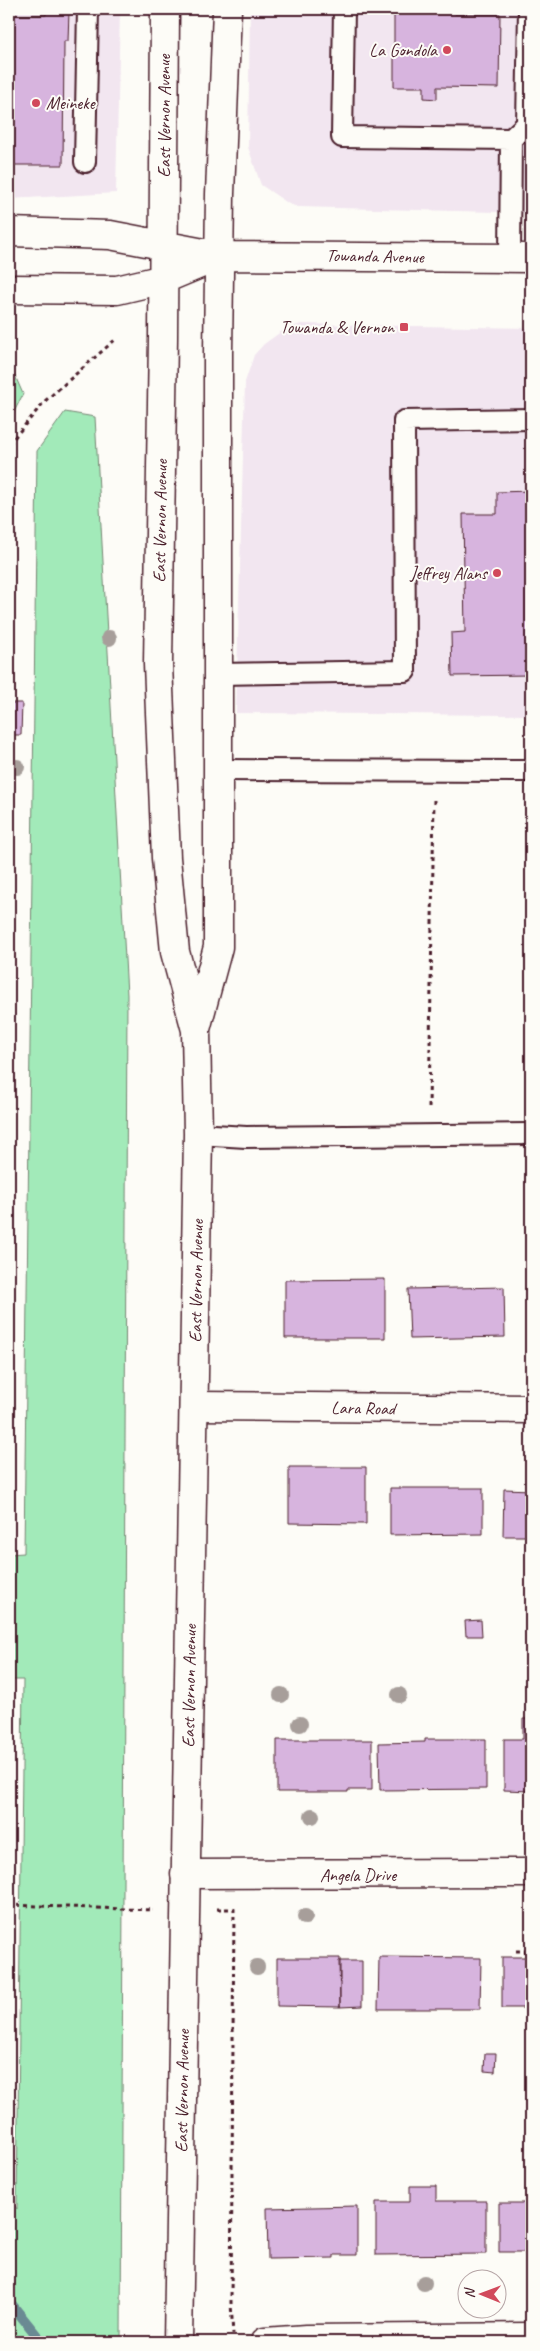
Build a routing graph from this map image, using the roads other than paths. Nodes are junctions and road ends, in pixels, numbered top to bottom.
1 (88, 9) edge
2 (165, 9) edge
3 (227, 9) edge
4 (344, 9) edge
5 (528, 9) edge
6 (511, 139) junction
7 (85, 162) dead end
8 (9, 232) edge
9 (164, 246) junction
10 (220, 256) junction
11 (520, 258) edge
12 (164, 279) junction
13 (9, 288) edge
14 (531, 419) edge
15 (219, 674) junction
16 (219, 770) junction
17 (531, 771) edge
18 (196, 1030) junction
19 (198, 1134) junction
20 (531, 1134) edge
21 (195, 1406) junction
22 (531, 1409) edge
23 (531, 1873) edge
24 (185, 1874) junction
25 (531, 2337) edge
26 (178, 2342) edge
27 (264, 2342) edge

1 - 7 lane
2 - 9 main road, East Vernon Avenue
3 - 10 main road, East Vernon Avenue
4 - 6 lane
5 - 6 lane
6 - 11 lane
8 - 9 main road
9 - 10 main road
9 - 12 main road, East Vernon Avenue
10 - 11 main road, Towanda Avenue
10 - 12 main road
10 - 15 main road, East Vernon Avenue
12 - 13 main road
12 - 18 main road, East Vernon Avenue
14 - 15 lane
15 - 16 main road, East Vernon Avenue
16 - 17 lane
16 - 18 main road, East Vernon Avenue
18 - 19 main road, East Vernon Avenue
19 - 20 lane
19 - 21 main road, East Vernon Avenue
21 - 22 main road, Lara Road
21 - 24 main road, East Vernon Avenue
23 - 24 main road, Angela Drive
24 - 26 main road, East Vernon Avenue
25 - 27 main road

